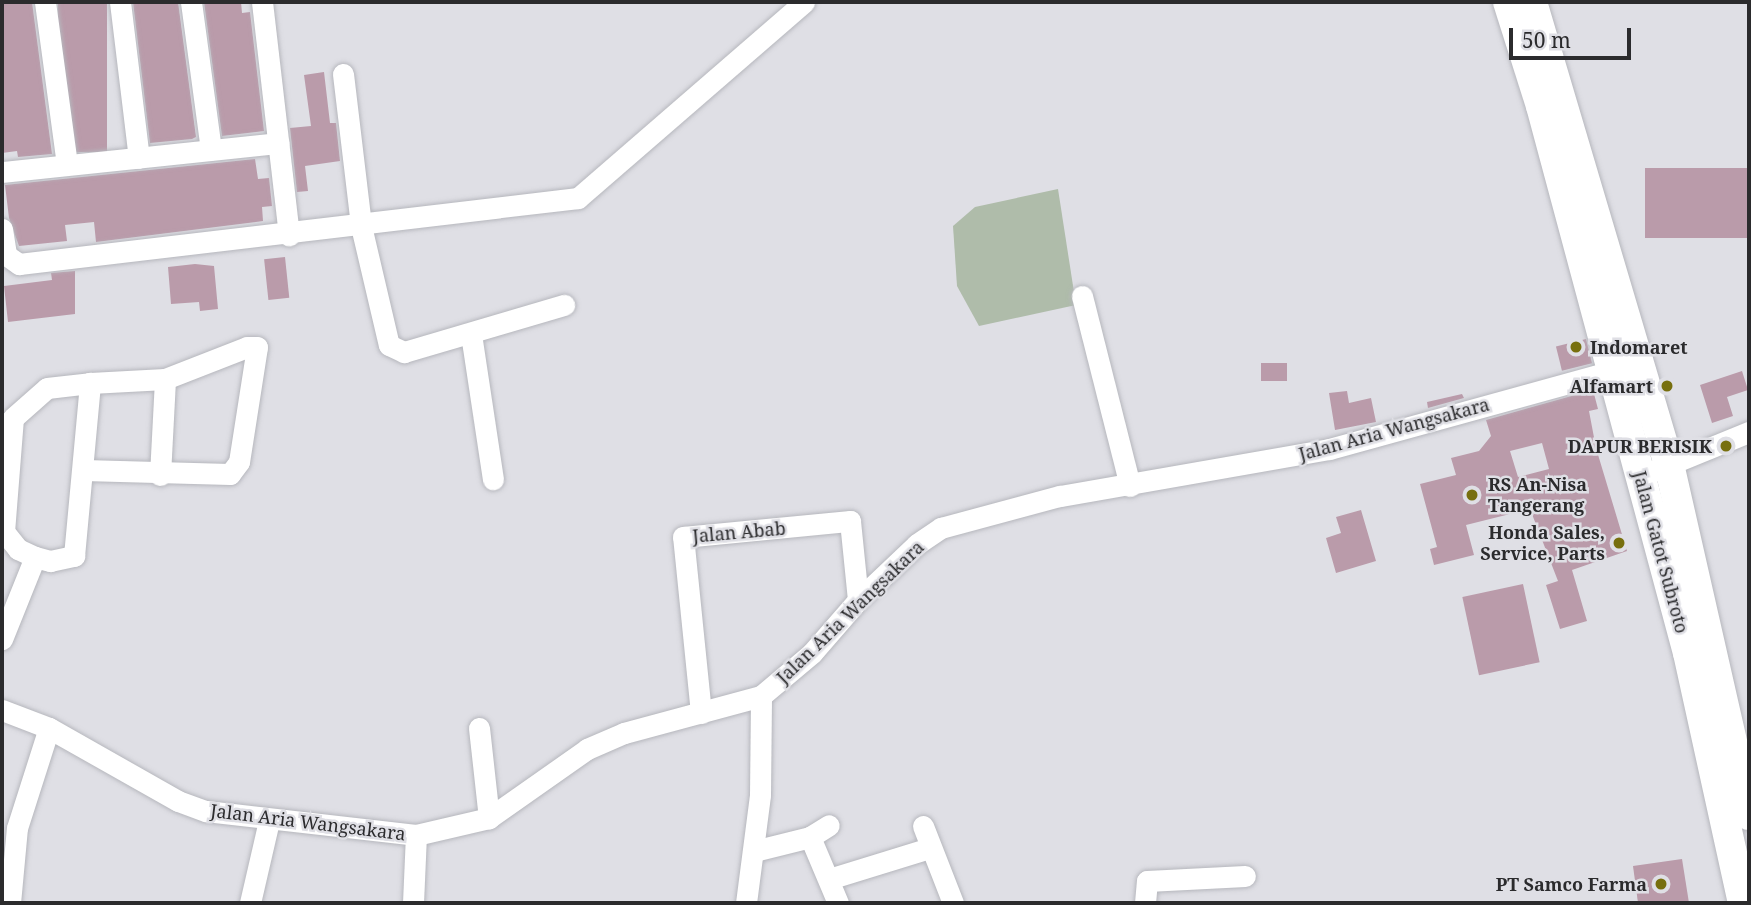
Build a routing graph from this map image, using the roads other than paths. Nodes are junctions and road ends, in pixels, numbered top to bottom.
1 (45, 2) edge
2 (120, 2) edge
3 (191, 2) edge
4 (262, 2) edge
5 (804, 2) edge
6 (1508, 2) edge
7 (1532, 2) edge
8 (343, 74) dead end
9 (278, 143) junction
10 (211, 150) junction
11 (139, 158) junction
12 (67, 165) junction
13 (2, 172) edge
14 (361, 226) junction
15 (2, 229) edge
16 (289, 235) junction
17 (1082, 296) dead end
18 (564, 305) dead end
19 (471, 334) junction
20 (1612, 371) junction
21 (165, 379) junction
22 (90, 383) junction
23 (1749, 432) edge
24 (1669, 464) junction
25 (83, 470) junction
26 (160, 475) junction
27 (1641, 476) junction
28 (493, 479) dead end
29 (1130, 486) junction
30 (35, 557) junction
31 (858, 600) junction
32 (2, 639) edge
33 (761, 696) junction
34 (2, 710) edge
35 (701, 713) junction
36 (49, 728) junction
37 (479, 728) dead end
38 (1749, 815) edge
39 (489, 818) junction
40 (269, 821) junction
41 (829, 825) dead end
42 (923, 826) dead end
43 (416, 835) junction
44 (810, 837) junction
45 (7, 843) edge
46 (930, 848) junction
47 (754, 851) junction
48 (1245, 876) dead end
49 (829, 879) junction
50 (10, 903) edge
51 (250, 903) edge
52 (413, 903) edge
53 (746, 903) edge
54 (838, 903) edge
55 (953, 903) edge
56 (1144, 903) edge
57 (1743, 903) edge

1 - 12 street
2 - 11 street
3 - 10 street
4 - 9 street
5 - 14 street
6 - 20 highway, Jalan Gatot Subroto
7 - 24 highway, Jalan Gatot Subroto
8 - 14 street
9 - 10 street
9 - 16 street
10 - 11 street
11 - 12 street
12 - 13 street
14 - 16 street
14 - 19 street
15 - 16 street
17 - 29 street
18 - 19 street
19 - 28 street
20 - 27 highway, Jalan Gatot Subroto
20 - 29 street, Jalan Aria Wangsakara
21 - 22 street
21 - 26 street
21 - 26 street
22 - 25 street
22 - 30 street
23 - 24 street
24 - 27 street
24 - 38 highway, Jalan Gatot Subroto
25 - 26 street
25 - 30 street
27 - 57 highway, Jalan Gatot Subroto
29 - 31 street, Jalan Aria Wangsakara
30 - 32 street
31 - 33 street, Jalan Aria Wangsakara
31 - 35 street, Jalan Abab
33 - 35 street, Jalan Aria Wangsakara
33 - 47 street
34 - 36 street, Jalan Aria Wangsakara
35 - 39 street, Jalan Aria Wangsakara
36 - 40 street, Jalan Aria Wangsakara
36 - 45 street
37 - 39 street
39 - 43 street, Jalan Aria Wangsakara
40 - 43 street, Jalan Aria Wangsakara
40 - 51 street
41 - 44 street
42 - 46 street
43 - 52 street
44 - 47 street
44 - 49 street
45 - 50 street
46 - 49 street
46 - 55 street
47 - 53 street
48 - 56 street
49 - 54 street

